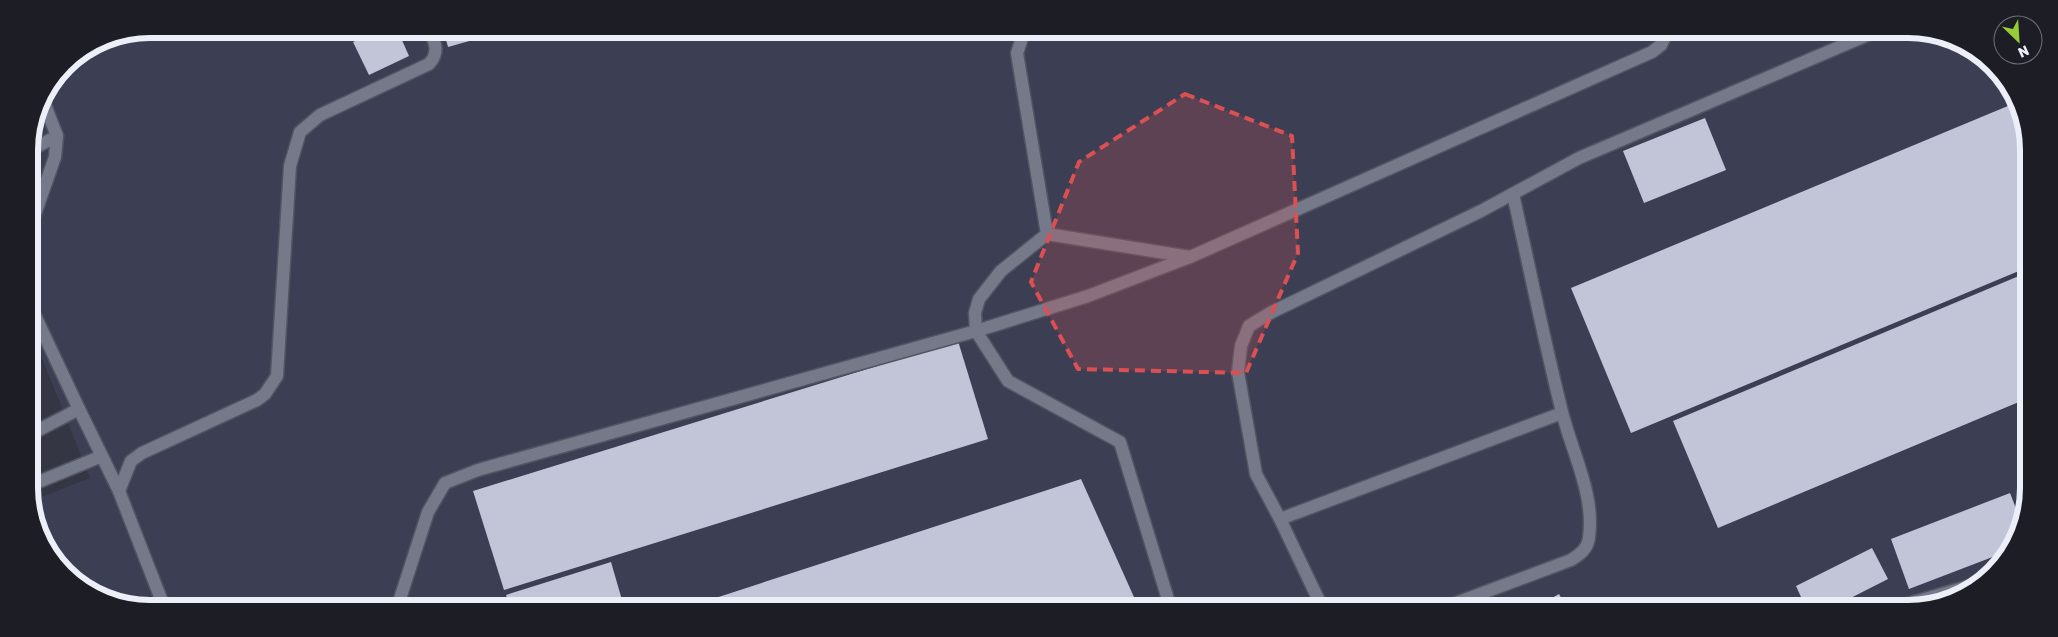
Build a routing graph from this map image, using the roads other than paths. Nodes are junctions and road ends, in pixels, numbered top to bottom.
1 (433, 38) edge
2 (1022, 38) edge
3 (1664, 38) edge
4 (1860, 38) edge
5 (46, 107) edge
6 (57, 136) junction
7 (38, 146) edge
8 (1513, 194) junction
9 (38, 207) edge
10 (1047, 234) junction
11 (1190, 257) junction
12 (38, 322) edge
13 (976, 331) junction
14 (79, 409) junction
15 (1562, 413) junction
16 (38, 430) edge
17 (102, 456) junction
18 (38, 482) edge
19 (119, 491) junction
20 (1280, 519) junction
21 (1948, 592) edge
22 (1936, 596) edge
23 (1168, 599) edge
24 (1318, 599) edge
25 (1466, 599) edge
26 (161, 600) edge
27 (400, 600) edge

1 - 19 street
2 - 10 street
3 - 11 street
4 - 8 street
5 - 6 street
6 - 7 street
6 - 9 street
8 - 15 street
8 - 20 street
10 - 11 street
10 - 13 street
11 - 13 street
12 - 14 street
13 - 23 street
13 - 27 street
14 - 16 street
14 - 17 street
15 - 20 street
15 - 25 street
17 - 18 street
17 - 19 street
19 - 26 street
20 - 24 street
21 - 22 street

